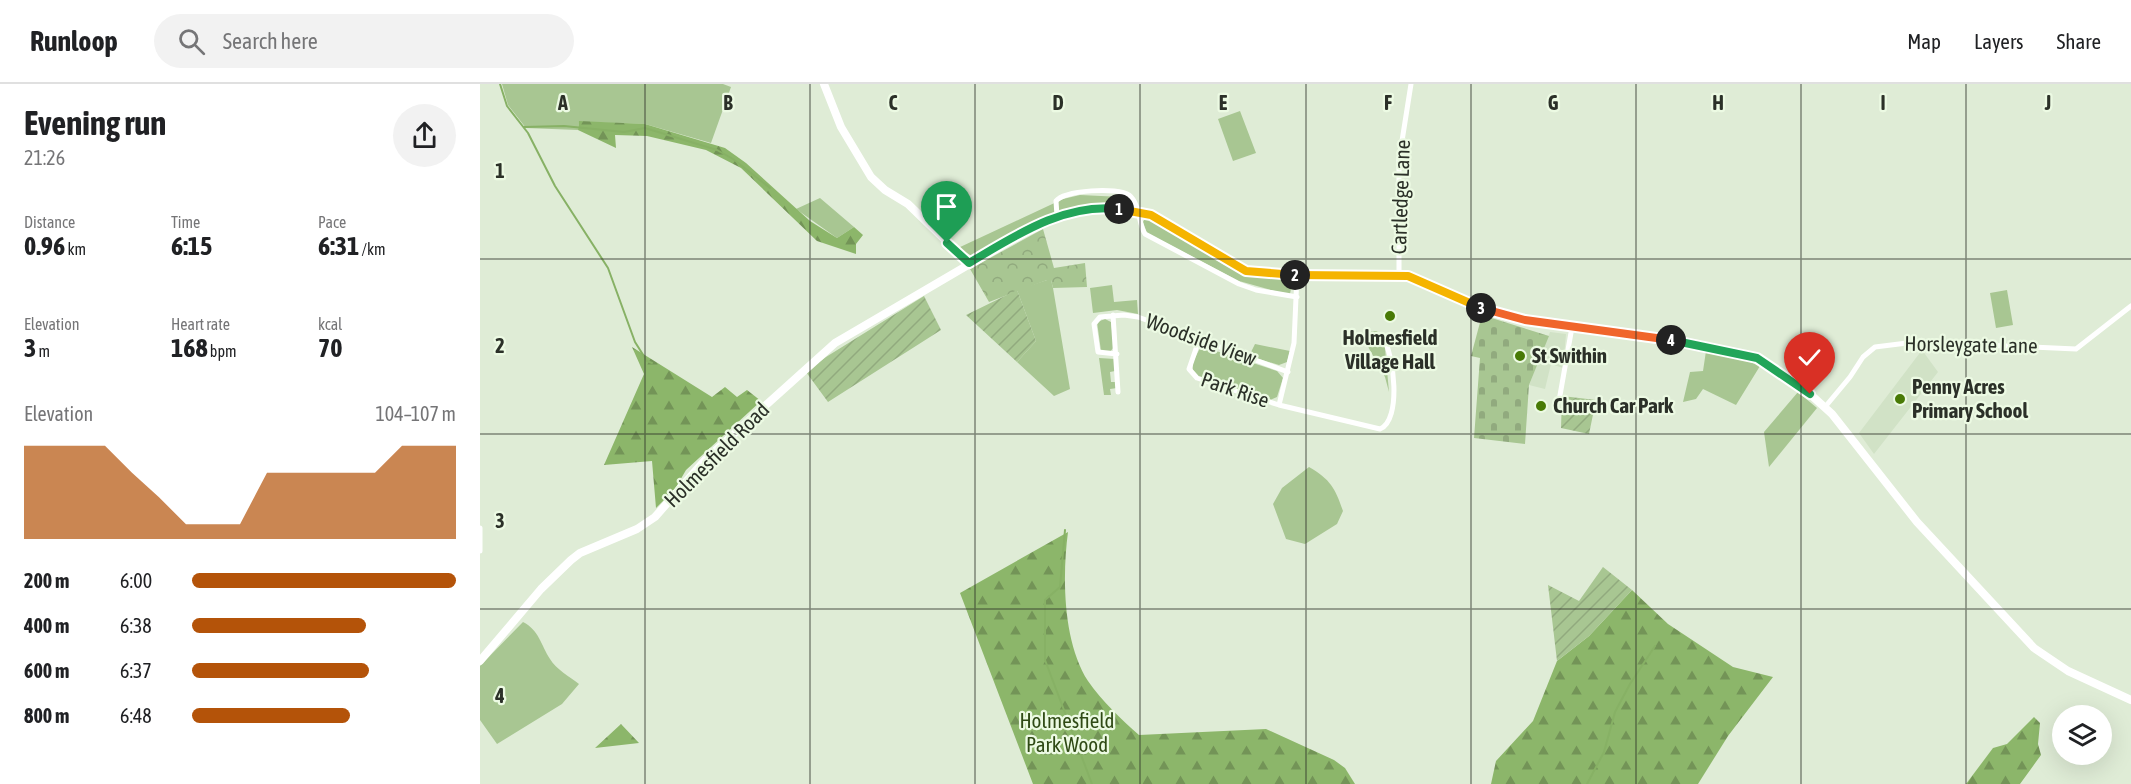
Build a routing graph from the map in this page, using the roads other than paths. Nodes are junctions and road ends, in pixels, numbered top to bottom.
1 (824, 84) edge
2 (1411, 84) edge
3 (1137, 211) junction
4 (1057, 216) junction
5 (969, 263) junction
6 (1399, 274) junction
7 (1297, 275) junction
8 (1297, 297) junction
9 (2131, 306) edge
10 (1113, 315) junction
11 (1572, 327) junction
12 (1383, 338) dead end
13 (1199, 340) junction
14 (1117, 354) junction
15 (1288, 372) junction
16 (1118, 392) dead end
17 (1559, 402) dead end
18 (1279, 405) junction
19 (1825, 406) junction
20 (480, 528) edge
21 (480, 551) edge
22 (480, 661) edge
23 (2131, 700) edge

1 - 5 main road
2 - 6 street, Cartledge Lane
3 - 4 main road, Holmesfield Road
3 - 4 street
3 - 7 main road, Holmesfield Road
3 - 8 street
4 - 5 main road, Holmesfield Road
5 - 22 main road, Holmesfield Road
6 - 7 main road, Holmesfield Road
6 - 11 main road, Holmesfield Road
7 - 8 street
8 - 15 street
9 - 19 street, Horsleygate Lane
10 - 13 street, Woodside View
10 - 14 street, Woodside View
10 - 14 street
11 - 17 street
11 - 19 main road, Holmesfield Road
12 - 18 street
13 - 15 street, Woodside View
13 - 18 street, Park Rise
14 - 16 street, Woodside View
15 - 18 street
19 - 23 main road, Holmesfield Road
20 - 21 street

